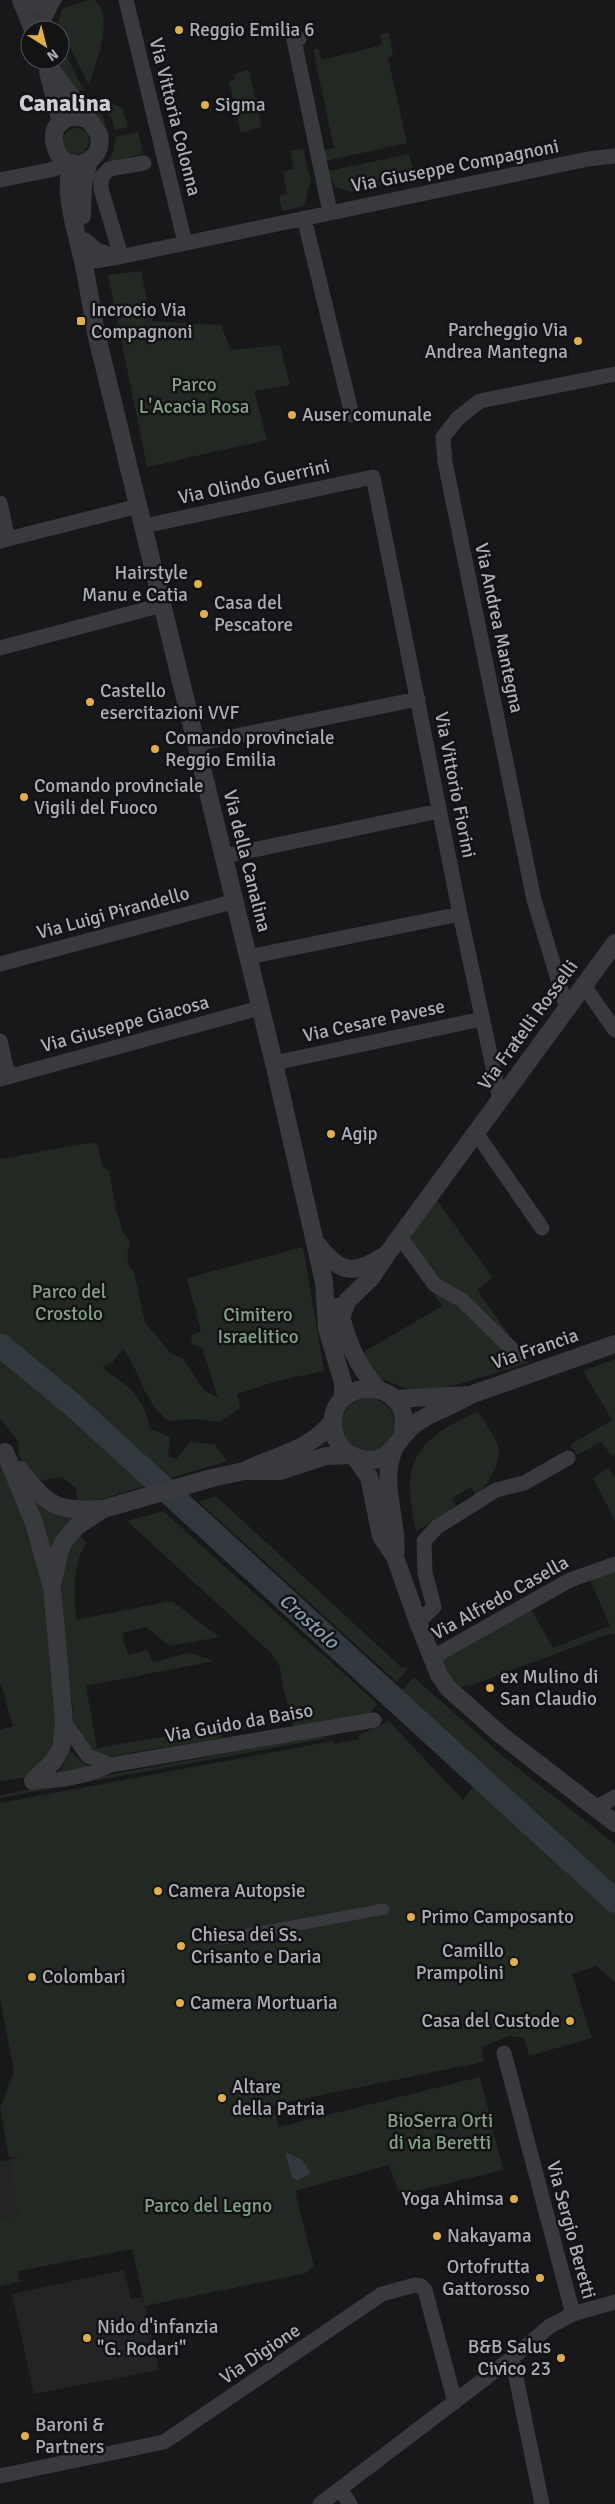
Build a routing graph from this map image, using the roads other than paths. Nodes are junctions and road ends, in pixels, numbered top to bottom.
1 (53, 0) edge
2 (126, 0) edge
3 (22, 1) edge
4 (29, 20) edge
5 (44, 20) edge
6 (299, 39) dead end
7 (47, 70) edge
8 (51, 70) edge
9 (87, 119) junction
10 (61, 122) junction
11 (615, 156) edge
12 (73, 159) junction
13 (144, 163) dead end
14 (0, 180) edge
15 (330, 212) junction
16 (304, 218) junction
17 (85, 240) junction
18 (185, 243) junction
19 (120, 257) junction
20 (85, 261) junction
21 (615, 374) edge
22 (352, 415) dead end
23 (372, 477) joint
24 (0, 503) edge
25 (138, 506) junction
26 (144, 526) junction
27 (4, 540) edge
28 (162, 605) junction
29 (0, 648) edge
30 (418, 699) junction
31 (196, 744) junction
32 (439, 811) junction
33 (224, 856) junction
34 (236, 902) junction
35 (460, 914) junction
36 (615, 943) edge
37 (248, 957) junction
38 (0, 964) edge
39 (584, 986) junction
40 (260, 1008) junction
41 (567, 1010) junction
42 (482, 1019) junction
43 (615, 1030) edge
44 (0, 1041) edge
45 (274, 1063) junction
46 (4, 1077) edge
47 (500, 1100) junction
48 (476, 1132) junction
49 (542, 1228) dead end
50 (400, 1237) junction
51 (316, 1242) junction
52 (386, 1254) junction
53 (324, 1282) junction
54 (341, 1318) junction
55 (615, 1344) edge
56 (518, 1355) dead end
57 (378, 1389) junction
58 (470, 1395) junction
59 (343, 1399) junction
60 (394, 1399) junction
61 (333, 1421) junction
62 (398, 1443) junction
63 (3, 1448) edge
64 (353, 1456) junction
65 (568, 1458) dead end
66 (244, 1471) junction
67 (110, 1507) junction
68 (395, 1558) junction
69 (615, 1564) edge
70 (52, 1587) junction
71 (418, 1622) junction
72 (433, 1657) junction
73 (374, 1720) dead end
74 (64, 1722) junction
75 (110, 1765) junction
76 (33, 1781) joint
77 (615, 1797) edge
78 (595, 1808) junction
79 (615, 1824) edge
80 (384, 1909) dead end
81 (222, 1939) dead end
82 (504, 2053) dead end
83 (615, 2302) edge
84 (573, 2314) junction
85 (512, 2358) junction
86 (455, 2402) junction
87 (0, 2476) edge
88 (340, 2489) junction
89 (320, 2504) edge
90 (350, 2504) edge
91 (542, 2504) edge

1 - 3 street
1 - 5 street
2 - 18 street, Via Vittoria Colonna
3 - 4 street
6 - 15 street
7 - 10 street, Via della Canalina
8 - 9 street, Via della Canalina
9 - 10 street
9 - 12 street, Via della Canalina
10 - 12 street, Via della Canalina
11 - 15 street, Via Giuseppe Compagnoni
12 - 14 street
12 - 17 street, Via della Canalina
12 - 20 street, Via della Canalina
13 - 19 street
15 - 16 street, Via Giuseppe Compagnoni
16 - 18 street, Via Giuseppe Compagnoni
16 - 22 street
17 - 19 street
17 - 20 street, Via della Canalina
18 - 19 street, Via Giuseppe Compagnoni
19 - 20 street, Via Giuseppe Compagnoni
20 - 25 street, Via della Canalina
21 - 41 street, Via Andrea Mantegna
23 - 26 street, Via Olindo Guerrini
23 - 30 street, Via Vittorio Fiorini
24 - 27 street
25 - 26 street, Via della Canalina
25 - 27 street
26 - 28 street, Via della Canalina
28 - 29 street
28 - 31 street, Via della Canalina
30 - 31 street
30 - 32 street, Via Vittorio Fiorini
31 - 33 street, Via della Canalina
32 - 33 street
32 - 35 street, Via Vittorio Fiorini
33 - 34 street, Via della Canalina
34 - 37 street, Via della Canalina
34 - 38 street, Via Luigi Pirandello
35 - 37 street
35 - 42 street, Via Vittorio Fiorini
36 - 39 street, Via Fratelli Rosselli
37 - 40 street, Via della Canalina
39 - 41 street, Via Fratelli Rosselli
39 - 43 street
40 - 45 street, Via della Canalina
40 - 46 street, Via Giuseppe Giacosa
41 - 47 street, Via Fratelli Rosselli
42 - 45 street, Via Cesare Pavese
42 - 47 street, Via Vittorio Fiorini
44 - 46 street
45 - 51 street, Via della Canalina
47 - 48 street, Via Fratelli Rosselli
48 - 49 street
48 - 50 street, Via Fratelli Rosselli
50 - 52 street, Via Fratelli Rosselli
50 - 56 street
51 - 52 street, Via Fratelli Rosselli
51 - 53 street, Via della Canalina
52 - 54 street, Via Fratelli Rosselli
53 - 54 street, Via della Canalina
53 - 59 street, Via della Canalina
54 - 57 street, Via della Canalina
55 - 58 street, Via Francia
57 - 59 street
57 - 60 street
58 - 60 street, Via Francia
58 - 62 street, Via Francia
59 - 61 street
60 - 62 street
61 - 64 street
61 - 66 street
62 - 64 street, Via Francia
62 - 68 street
63 - 67 street
63 - 70 street
64 - 66 street, Via Francia
64 - 68 street
65 - 71 street
66 - 67 street
67 - 70 street
68 - 71 street
69 - 72 street, Via Alfredo Casella
70 - 74 street
71 - 72 street
72 - 78 street
73 - 75 street, Via Guido da Baiso
74 - 75 street
74 - 76 street
75 - 76 street, Via Guido da Baiso
77 - 78 street
78 - 79 street
80 - 81 street
82 - 84 street, Via Sergio Beretti
83 - 84 street
84 - 85 street, Via Sergio Beretti
85 - 86 street, Via Sergio Beretti
85 - 91 street
86 - 87 street, Via Digione
86 - 88 street, Via Sergio Beretti
88 - 89 street, Via Sergio Beretti
88 - 90 street

